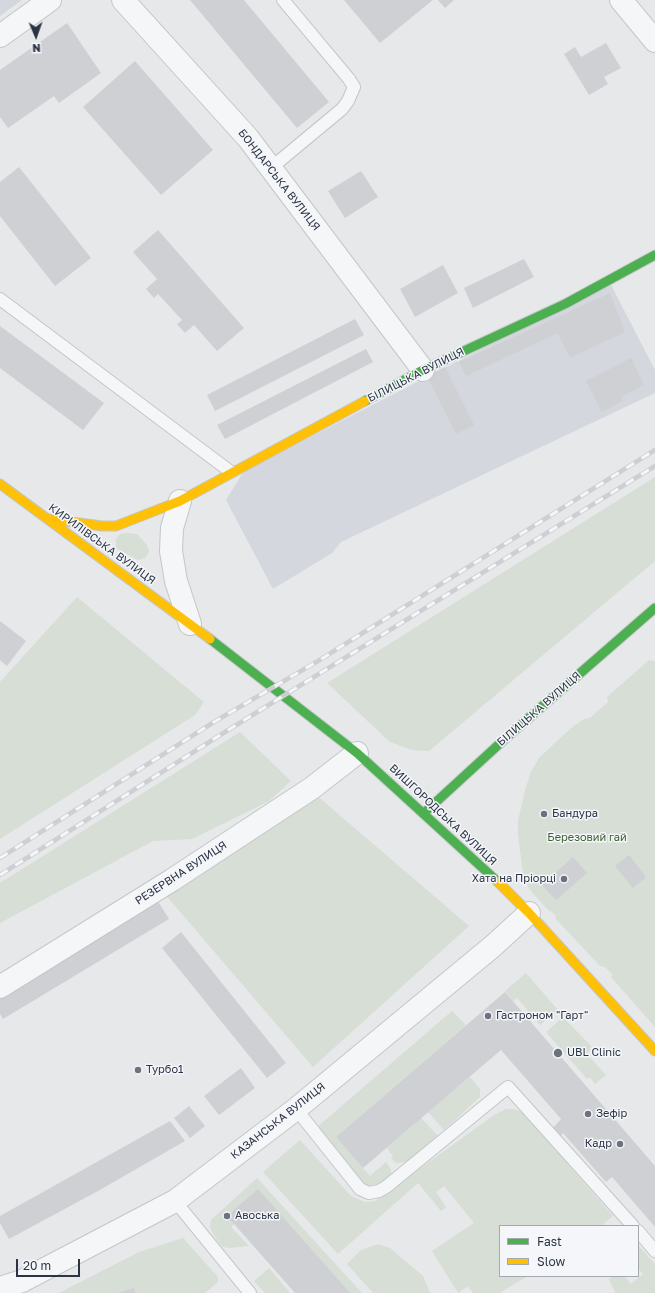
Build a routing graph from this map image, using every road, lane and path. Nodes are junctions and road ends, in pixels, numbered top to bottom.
1 (50, 0) edge
2 (123, 0) edge
3 (283, 0) edge
4 (621, 0) edge
5 (0, 36) edge
6 (655, 41) edge
7 (271, 168) junction
8 (655, 255) edge
9 (0, 299) edge
10 (423, 370) junction
11 (231, 472) junction
12 (0, 484) edge
13 (180, 501) junction
14 (46, 519) junction
15 (655, 608) edge
16 (190, 624) junction
17 (357, 753) junction
18 (424, 813) junction
19 (529, 914) junction
20 (0, 987) edge
21 (655, 1051) edge
22 (296, 1109) junction
23 (175, 1201) junction
24 (632, 1225) edge
25 (639, 1232) edge
26 (655, 1251) edge
27 (24, 1287) edge
28 (0, 1288) edge
29 (250, 1293) edge

1 - 5 street
2 - 7 street, БОНДАРСЬКА ВУЛИЦЯ
3 - 7 lane
4 - 6 street
7 - 10 street, БОНДАРСЬКА ВУЛИЦЯ
8 - 10 main road, БІЛИЦЬКА ВУЛИЦЯ
9 - 11 lane
10 - 11 main road, БІЛИЦЬКА ВУЛИЦЯ
11 - 13 main road, БІЛИЦЬКА ВУЛИЦЯ
12 - 14 main road, КИРИЛІВСЬКА ВУЛИЦЯ
13 - 14 main road, БІЛИЦЬКА ВУЛИЦЯ
13 - 16 street
14 - 16 main road, КИРИЛІВСЬКА ВУЛИЦЯ
15 - 18 main road, БІЛИЦЬКА ВУЛИЦЯ
16 - 17 main road, ВИШГОРОДСЬКА ВУЛИЦЯ
17 - 18 main road, ВИШГОРОДСЬКА ВУЛИЦЯ
17 - 20 street, РЕЗЕРВНА ВУЛИЦЯ
18 - 19 main road, ВИШГОРОДСЬКА ВУЛИЦЯ
19 - 21 main road, ВИШГОРОДСЬКА ВУЛИЦЯ
19 - 22 street, КАЗАНСЬКА ВУЛИЦЯ
22 - 23 street, КАЗАНСЬКА ВУЛИЦЯ
22 - 24 lane
23 - 27 street, КАЗАНСЬКА ВУЛИЦЯ
23 - 29 lane
25 - 26 lane
27 - 28 street, КАЗАНСЬКА ВУЛИЦЯ

